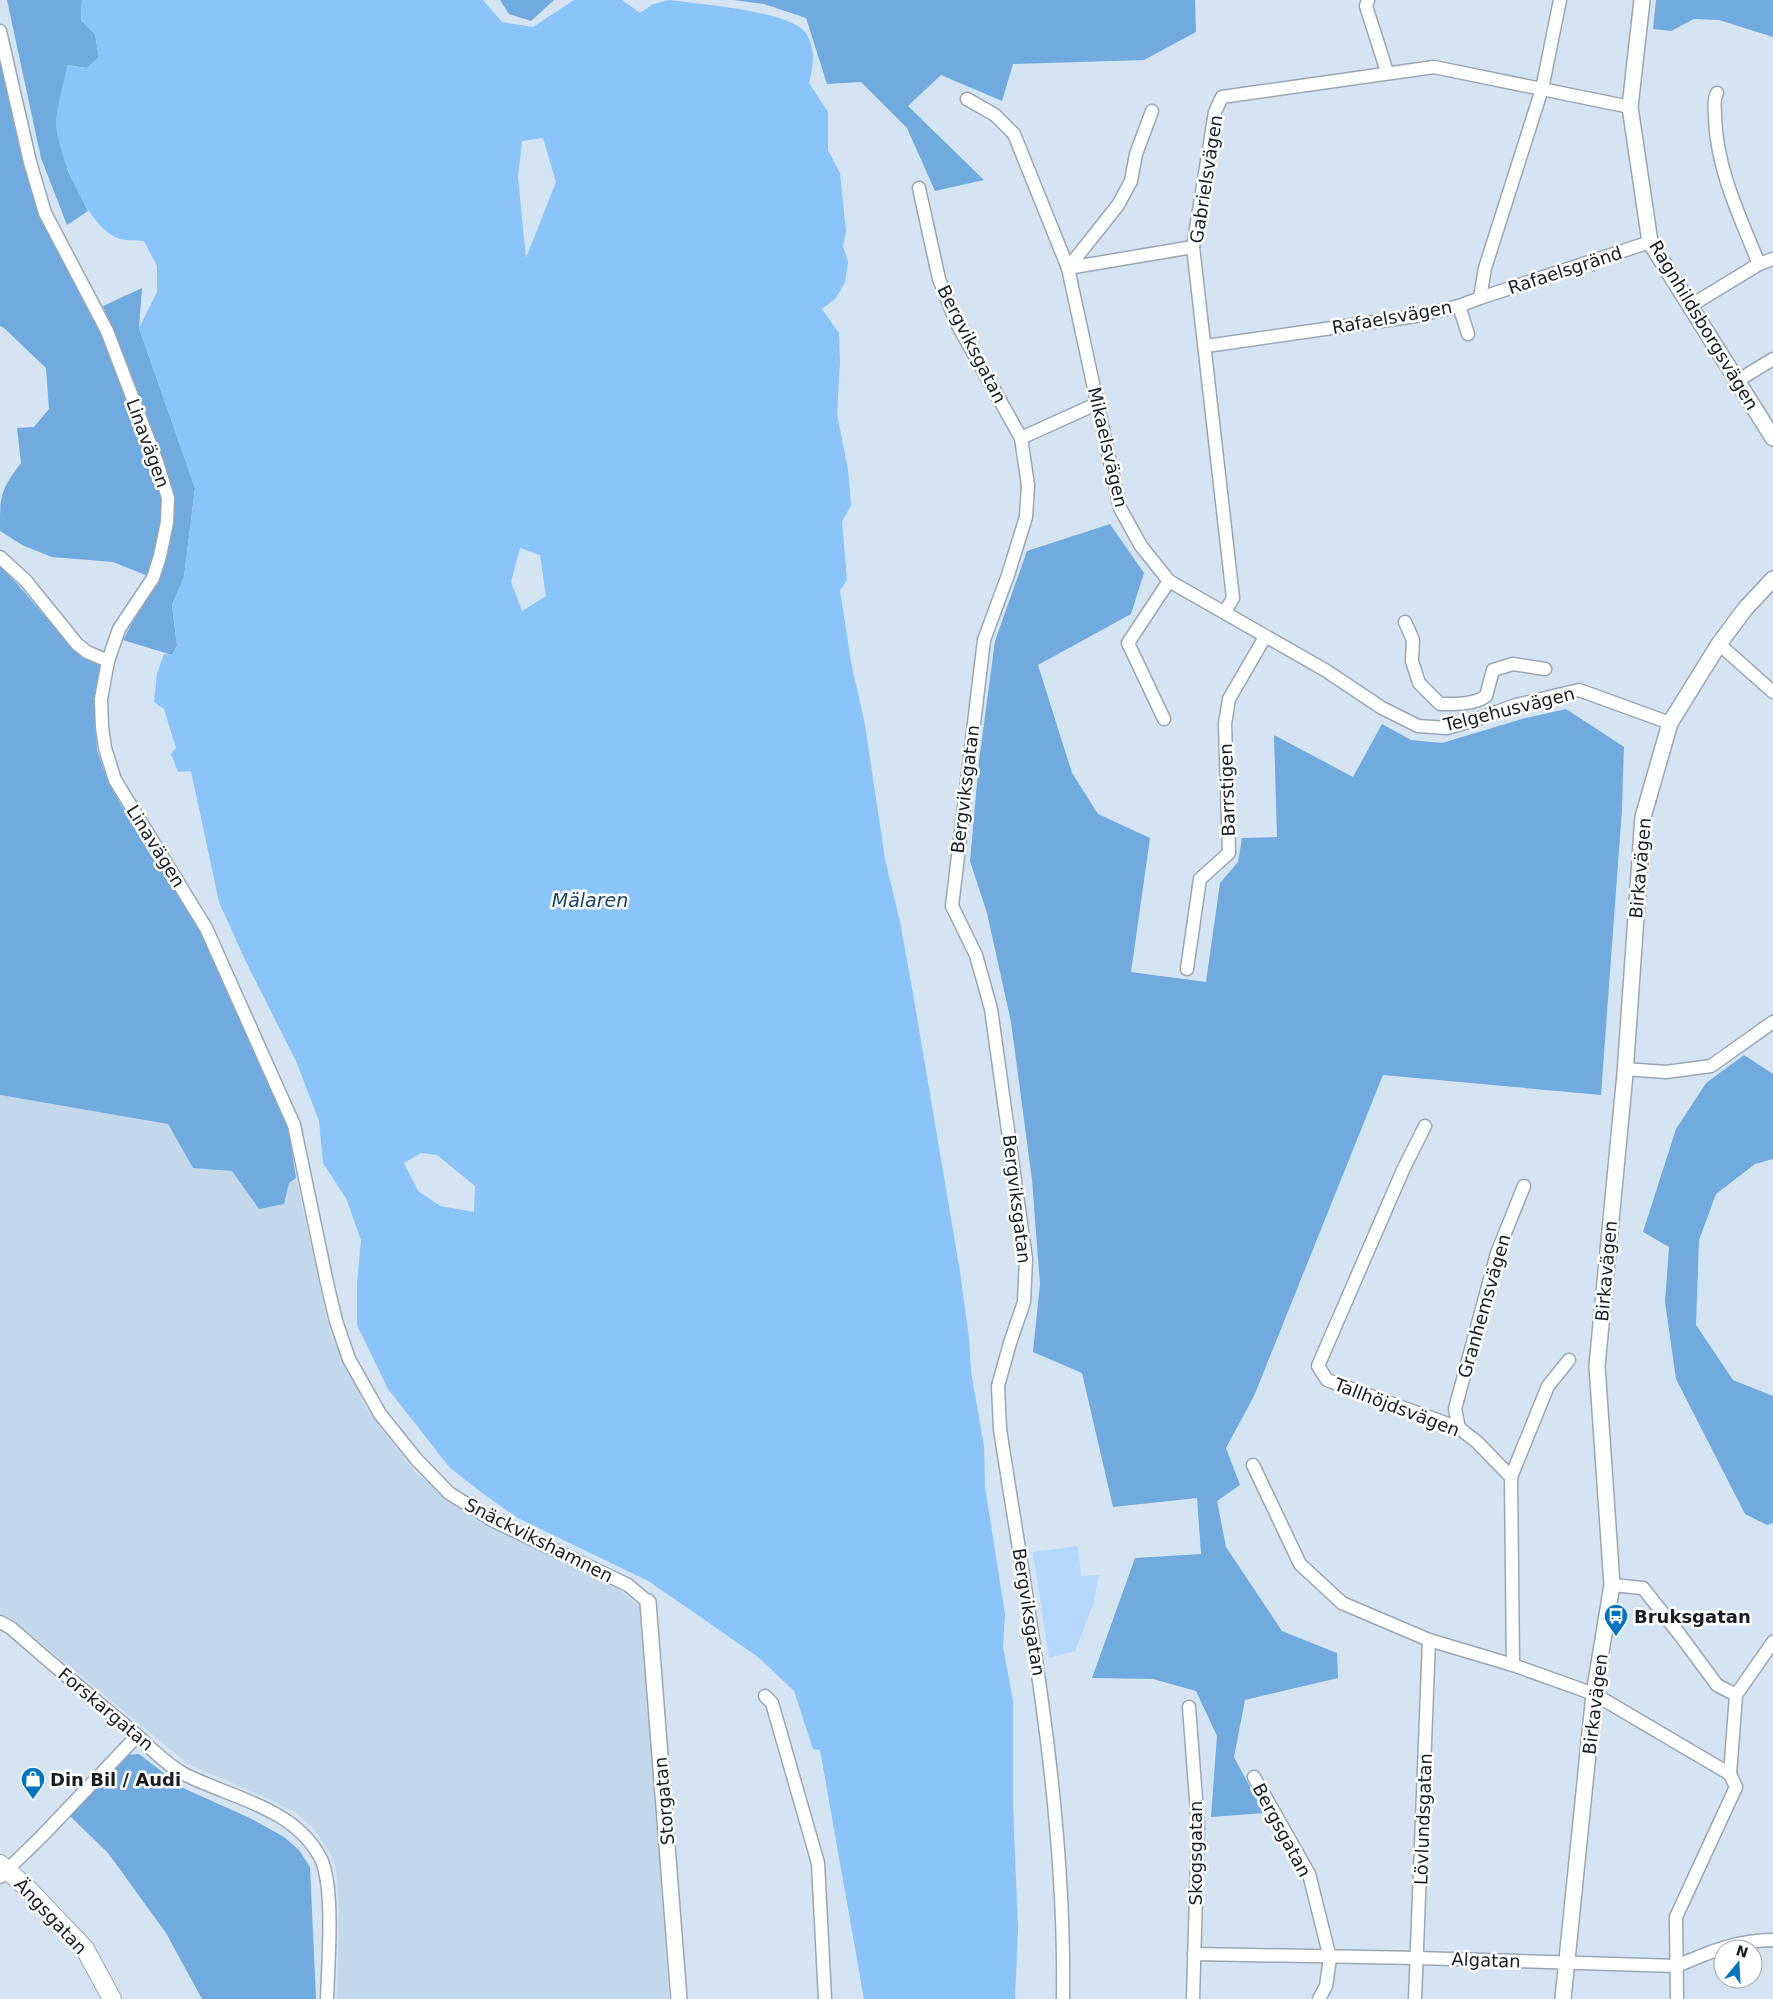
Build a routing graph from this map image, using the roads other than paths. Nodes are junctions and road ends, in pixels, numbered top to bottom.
1 (1368, 0) edge
2 (1560, 0) edge
3 (1642, 0) edge
4 (0, 31) edge
5 (1387, 72) junction
6 (1542, 88) junction
7 (1717, 93) dead end
8 (967, 99) dead end
9 (1630, 107) junction
10 (1152, 111) dead end
11 (919, 188) dead end
12 (1650, 242) junction
13 (1193, 247) junction
14 (1773, 259) edge
15 (1759, 264) junction
16 (1068, 268) junction
17 (1480, 298) junction
18 (1459, 306) junction
19 (1690, 306) junction
20 (1468, 334) dead end
21 (1206, 346) junction
22 (1773, 359) edge
23 (1737, 381) junction
24 (1096, 404) junction
25 (1020, 438) junction
26 (1773, 438) edge
27 (0, 557) edge
28 (1773, 579) edge
29 (1169, 581) junction
30 (1224, 612) junction
31 (1405, 622) dead end
32 (1265, 636) junction
33 (1719, 644) junction
34 (108, 661) junction
35 (1545, 669) dead end
36 (1773, 692) edge
37 (1164, 719) dead end
38 (1670, 723) junction
39 (1187, 969) dead end
40 (1773, 1022) edge
41 (1625, 1069) junction
42 (1425, 1126) dead end
43 (304, 1177) joint
44 (1524, 1186) dead end
45 (1569, 1360) dead end
46 (1458, 1428) junction
47 (1253, 1465) dead end
48 (1511, 1477) junction
49 (1612, 1585) junction
50 (648, 1602) joint
51 (0, 1622) edge
52 (1428, 1640) junction
53 (1773, 1642) edge
54 (1513, 1665) junction
55 (1594, 1694) junction
56 (1736, 1695) junction
57 (765, 1696) dead end
58 (1189, 1707) dead end
59 (137, 1736) junction
60 (1730, 1774) junction
61 (1254, 1777) dead end
62 (2, 1870) edge
63 (1773, 1940) edge
64 (1194, 1954) junction
65 (1330, 1958) junction
66 (1418, 1958) junction
67 (1566, 1963) junction
68 (1677, 1966) junction
69 (112, 1999) edge
70 (327, 1999) edge
71 (679, 1999) edge
72 (825, 1999) edge
73 (1063, 1999) edge
74 (1192, 1999) edge
75 (1319, 1999) edge
76 (1415, 1999) edge
77 (1563, 1999) edge
78 (1677, 1999) edge

1 - 5 street
2 - 6 street
3 - 9 street, Ragnhildsborgsvägen
4 - 34 street, Linavägen
5 - 6 street, Gabrielsvägen
5 - 13 street, Gabrielsvägen
6 - 9 street, Gabrielsvägen
6 - 17 street
7 - 15 street
8 - 16 street, Mikaelsvägen
9 - 12 street, Ragnhildsborgsvägen
10 - 16 street
11 - 25 street, Bergviksgatan
12 - 17 street, Rafaelsgränd
12 - 19 street, Ragnhildsborgsvägen
13 - 16 street
13 - 21 street, Gabrielsvägen
14 - 15 street
15 - 19 street
16 - 24 street, Mikaelsvägen
17 - 18 street, Rafaelsvägen
18 - 20 street
18 - 21 street, Rafaelsvägen
19 - 23 street, Ragnhildsborgsvägen
21 - 30 street, Gabrielsvägen
22 - 23 street
23 - 26 street, Ragnhildsborgsvägen
24 - 25 street
24 - 29 street, Mikaelsvägen
25 - 73 street, Bergviksgatan
27 - 34 street
28 - 33 street, Birkavägen
29 - 30 street, Mikaelsvägen
29 - 37 street
30 - 32 street, Telgehusvägen
31 - 35 street
32 - 38 street, Telgehusvägen
32 - 39 street, Barrstigen
33 - 36 street
33 - 38 street, Birkavägen
34 - 43 street, Linavägen
38 - 41 street, Birkavägen
40 - 41 street
41 - 49 street, Birkavägen
42 - 46 street, Tallhöjdsvägen
43 - 50 street, Snäckvikshamnen
44 - 46 street, Granhemsvägen
45 - 48 street
46 - 48 street, Tallhöjdsvägen
47 - 52 street
48 - 54 street
49 - 55 street, Birkavägen
49 - 56 street
50 - 71 street, Storgatan
51 - 59 street, Forskargatan
52 - 54 street
52 - 66 street, Lövlundsgatan
53 - 56 street
54 - 55 street
55 - 60 street
55 - 67 street, Birkavägen
56 - 60 street
57 - 72 street
58 - 64 street, Skogsgatan
59 - 62 street
59 - 70 street, Forskargatan
60 - 68 street
61 - 65 street, Bergsgatan
62 - 69 main road, Ängsgatan
63 - 68 street, Algatan
64 - 65 street, Algatan
64 - 74 street, Skogsgatan
65 - 66 street, Algatan
65 - 75 street, Bergsgatan
66 - 67 street, Algatan
66 - 76 street, Lövlundsgatan
67 - 68 street, Algatan
67 - 77 street, Birkavägen
68 - 78 street

